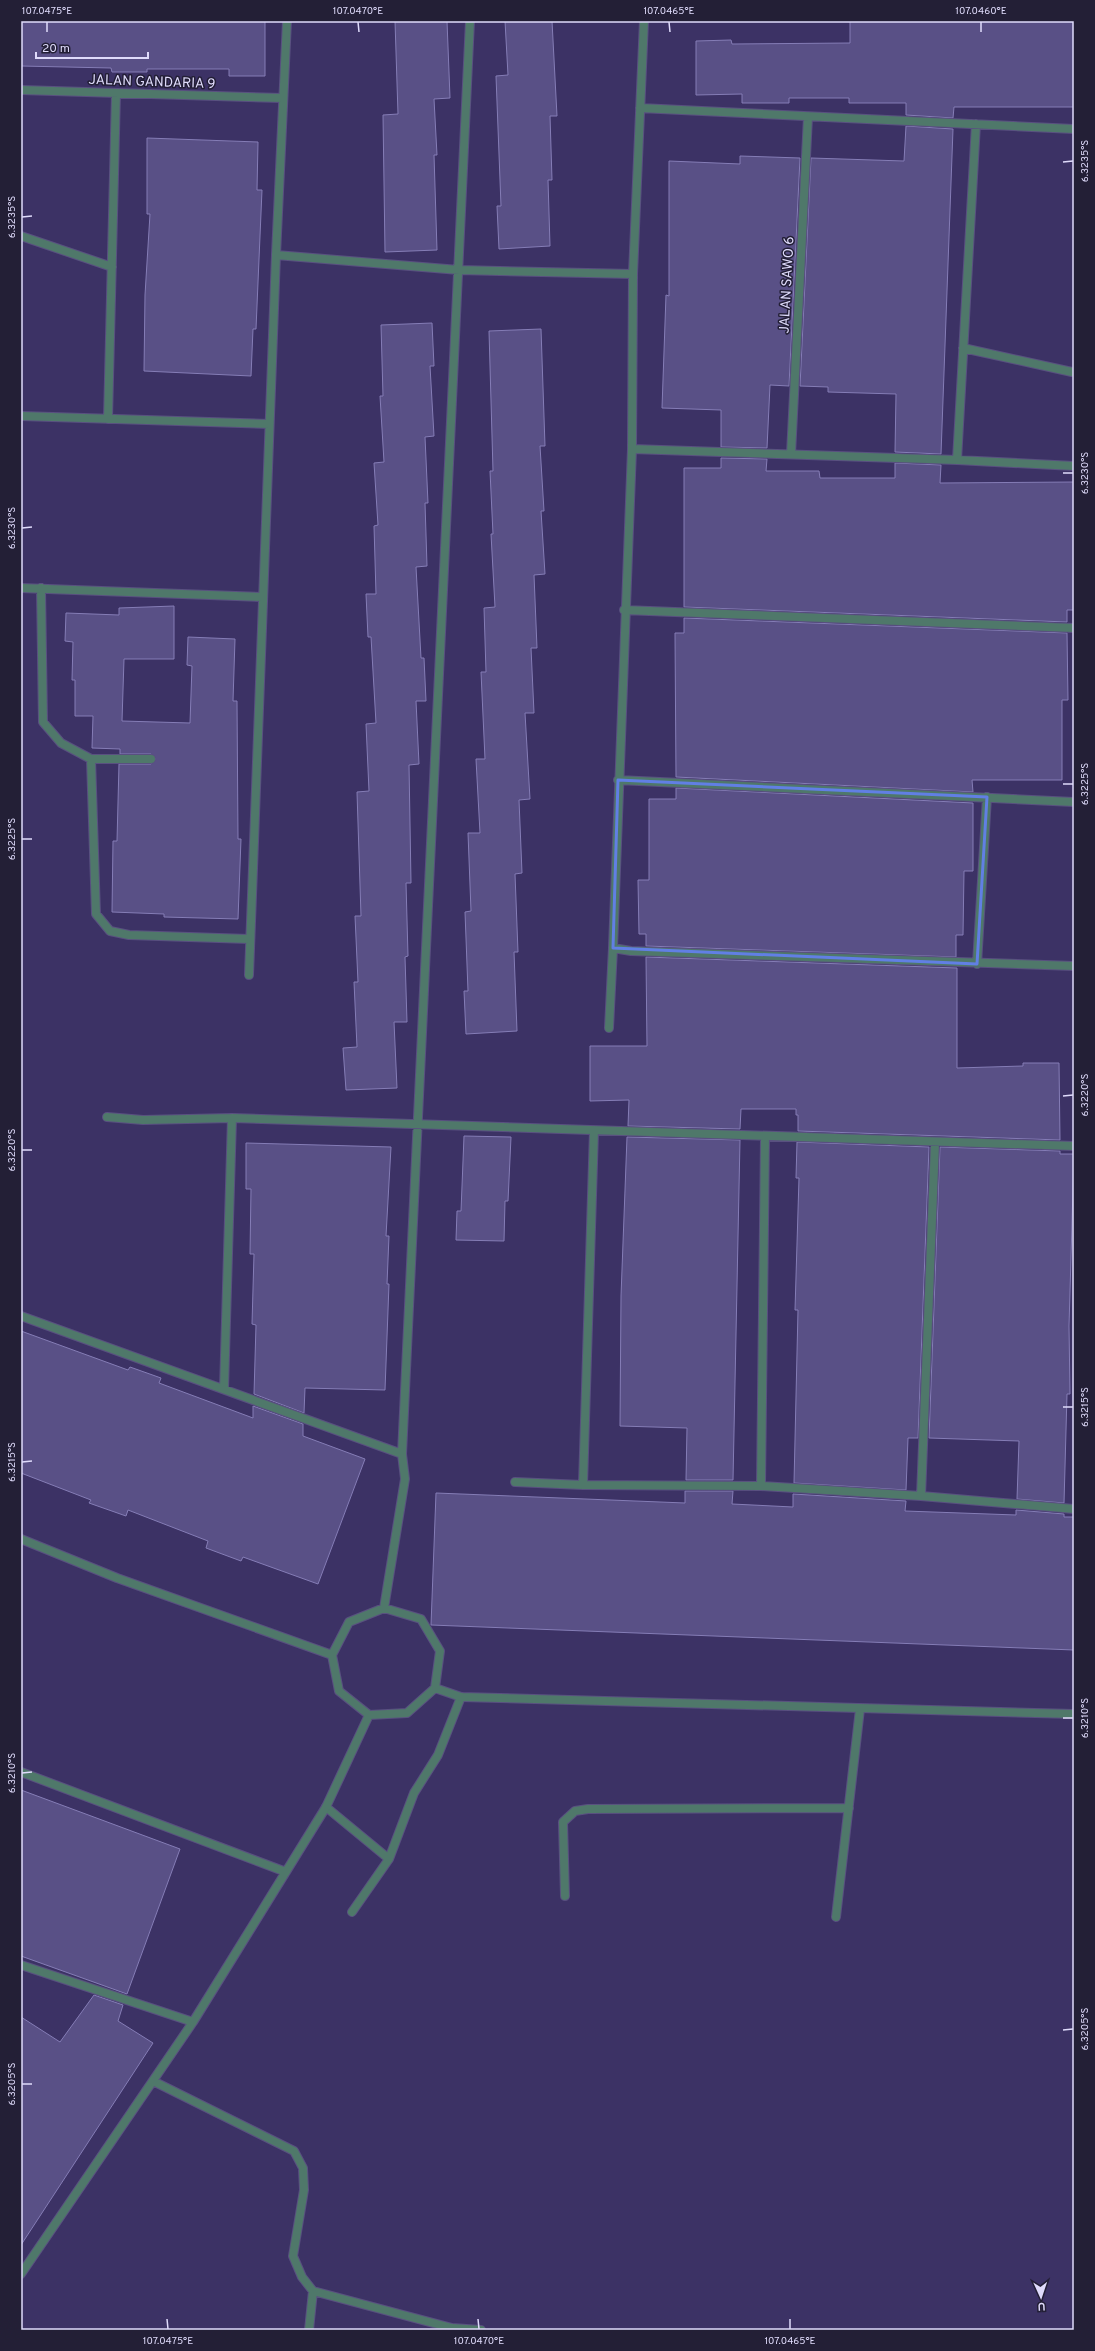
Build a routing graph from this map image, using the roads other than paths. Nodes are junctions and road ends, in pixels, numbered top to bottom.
1 (287, 21) edge
2 (470, 21) edge
3 (644, 21) edge
4 (21, 90) edge
5 (116, 93) junction
6 (282, 98) junction
7 (640, 108) junction
8 (808, 117) junction
9 (976, 124) junction
10 (1074, 129) edge
11 (21, 236) edge
12 (276, 255) junction
13 (112, 267) junction
14 (459, 270) junction
15 (633, 274) junction
16 (963, 348) junction
17 (1072, 372) dead end
18 (21, 416) edge
19 (108, 419) junction
20 (270, 424) junction
21 (632, 448) junction
22 (790, 454) junction
23 (956, 460) junction
24 (1074, 466) edge
25 (21, 588) edge
26 (41, 588) junction
27 (262, 597) junction
28 (624, 610) junction
29 (1074, 628) edge
30 (151, 759) dead end
31 (91, 760) junction
32 (618, 780) junction
33 (987, 797) junction
34 (1074, 802) edge
35 (249, 939) junction
36 (613, 948) junction
37 (977, 964) junction
38 (1074, 966) edge
39 (249, 975) dead end
40 (609, 1028) dead end
41 (107, 1117) dead end
42 (232, 1118) junction
43 (418, 1125) junction
44 (594, 1131) junction
45 (765, 1137) junction
46 (935, 1143) junction
47 (1074, 1146) edge
48 (21, 1316) edge
49 (224, 1389) junction
50 (402, 1454) junction
51 (515, 1482) dead end
52 (583, 1485) junction
53 (760, 1486) junction
54 (920, 1496) junction
55 (1074, 1510) edge
56 (21, 1539) edge
57 (384, 1608) junction
58 (332, 1655) junction
59 (435, 1688) junction
60 (461, 1697) junction
61 (860, 1709) junction
62 (1074, 1714) edge
63 (369, 1715) junction
64 (21, 1772) edge
65 (326, 1807) junction
66 (849, 1808) junction
67 (389, 1860) junction
68 (286, 1872) junction
69 (565, 1896) dead end
70 (352, 1912) dead end
71 (836, 1917) dead end
72 (21, 1965) edge
73 (193, 2022) junction
74 (155, 2082) junction
75 (22, 2271) edge
76 (313, 2291) junction
77 (309, 2330) edge
78 (481, 2330) edge

1 - 6 street
2 - 14 street
3 - 7 street
4 - 5 street, JALAN GANDARIA 9
5 - 6 street, JALAN GANDARIA 9
5 - 13 street
6 - 12 street
7 - 8 street
7 - 15 street
8 - 9 street
8 - 22 street, JALAN SAWO 6
9 - 10 street
9 - 16 street
11 - 13 street
12 - 14 street
12 - 20 street
13 - 19 street
14 - 15 street
14 - 43 street
15 - 21 street
16 - 17 street
16 - 23 street
18 - 19 street
19 - 20 street
20 - 27 street
21 - 22 street
21 - 28 street
22 - 23 street
23 - 24 street
25 - 26 street
26 - 27 street
26 - 31 street
27 - 35 street
28 - 29 street
28 - 32 street
30 - 31 street
31 - 35 street
32 - 33 street
32 - 36 street
33 - 34 street
33 - 37 street
35 - 39 street
36 - 37 street
36 - 40 street
37 - 38 street
41 - 42 street
42 - 43 street
42 - 49 street
43 - 44 street
43 - 50 street
44 - 45 street
44 - 52 street
45 - 46 street
45 - 53 street
46 - 47 street
46 - 54 street
48 - 49 street
49 - 50 street
50 - 57 street
51 - 52 street
52 - 53 street
53 - 54 street
54 - 55 street
56 - 58 street
57 - 58 street
57 - 59 street
58 - 63 street
59 - 60 street
59 - 63 street
60 - 61 street
60 - 67 street
61 - 62 street
61 - 66 street
63 - 65 street
64 - 68 street
65 - 67 street
65 - 68 street
66 - 69 street
66 - 71 street
67 - 70 street
68 - 73 street
72 - 73 street
73 - 74 street
74 - 75 street
74 - 76 street
76 - 77 street
76 - 78 street

